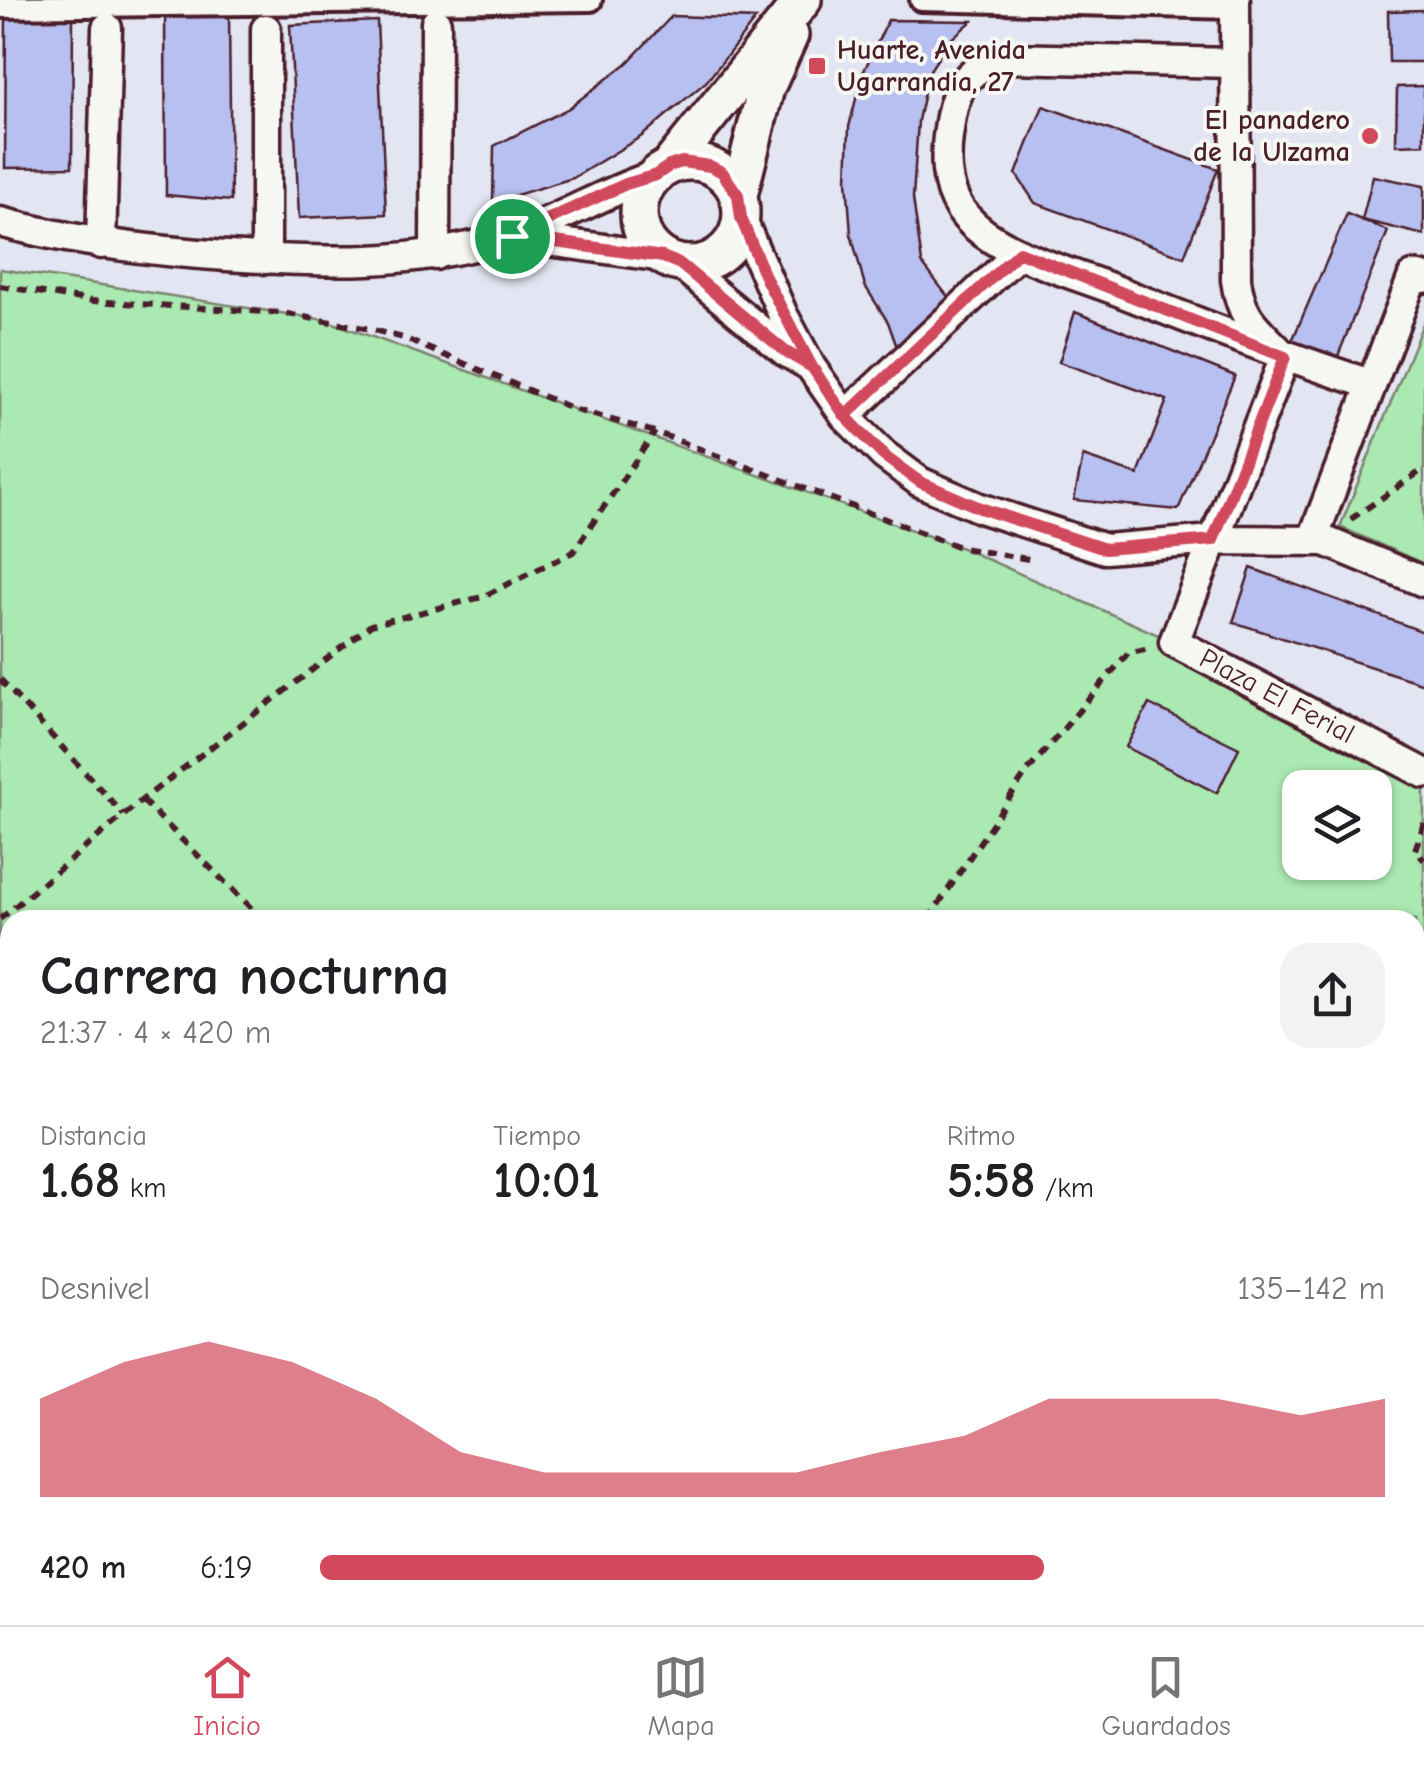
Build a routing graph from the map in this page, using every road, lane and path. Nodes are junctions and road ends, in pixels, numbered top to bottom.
1 (544, 0) edge
2 (591, 0) edge
3 (804, 0) edge
4 (921, 0) edge
5 (411, 1) edge
6 (1235, 4) edge
7 (0, 7) edge
8 (107, 11) edge
9 (266, 11) edge
10 (436, 13) edge
11 (1235, 64) junction
12 (662, 170) junction
13 (740, 207) junction
14 (0, 222) edge
15 (512, 236) junction
16 (100, 244) junction
17 (1019, 252) junction
18 (435, 255) junction
19 (266, 259) junction
20 (672, 261) junction
21 (1424, 278) edge
22 (0, 286) edge
23 (1285, 357) junction
24 (812, 367) junction
25 (1370, 384) junction
26 (845, 416) junction
27 (655, 432) junction
28 (1424, 469) edge
29 (1340, 527) dead end
30 (1213, 540) junction
31 (1312, 541) junction
32 (1052, 557) dead end
33 (1424, 582) edge
34 (1174, 642) junction
35 (0, 679) edge
36 (1424, 773) edge
37 (142, 800) junction
38 (124, 815) junction
39 (1424, 823) edge
40 (1424, 860) edge
41 (11, 910) edge
42 (253, 910) edge
43 (935, 910) edge

1 - 2 street
1 - 10 street
3 - 12 street
3 - 13 street
4 - 6 street
5 - 9 street
5 - 10 street
6 - 11 street
7 - 8 street
8 - 9 street
8 - 16 street
9 - 19 street
10 - 18 street
11 - 17 street
11 - 23 street
12 - 13 street
12 - 15 street
12 - 20 street
13 - 20 street
13 - 24 street
14 - 16 street
15 - 18 street
15 - 20 street
16 - 19 street
17 - 23 street
17 - 26 street
18 - 19 street
20 - 24 street
21 - 25 street
22 - 27 path
23 - 25 street
23 - 30 street, Plaza El Ferial
24 - 26 street
25 - 31 street
26 - 30 street
27 - 32 path
27 - 37 path
28 - 29 path
30 - 31 street
30 - 34 street, Plaza El Ferial
31 - 33 street
34 - 36 street, Plaza El Ferial
34 - 43 path
35 - 38 path
37 - 38 path
37 - 42 path
38 - 41 path
39 - 40 path

